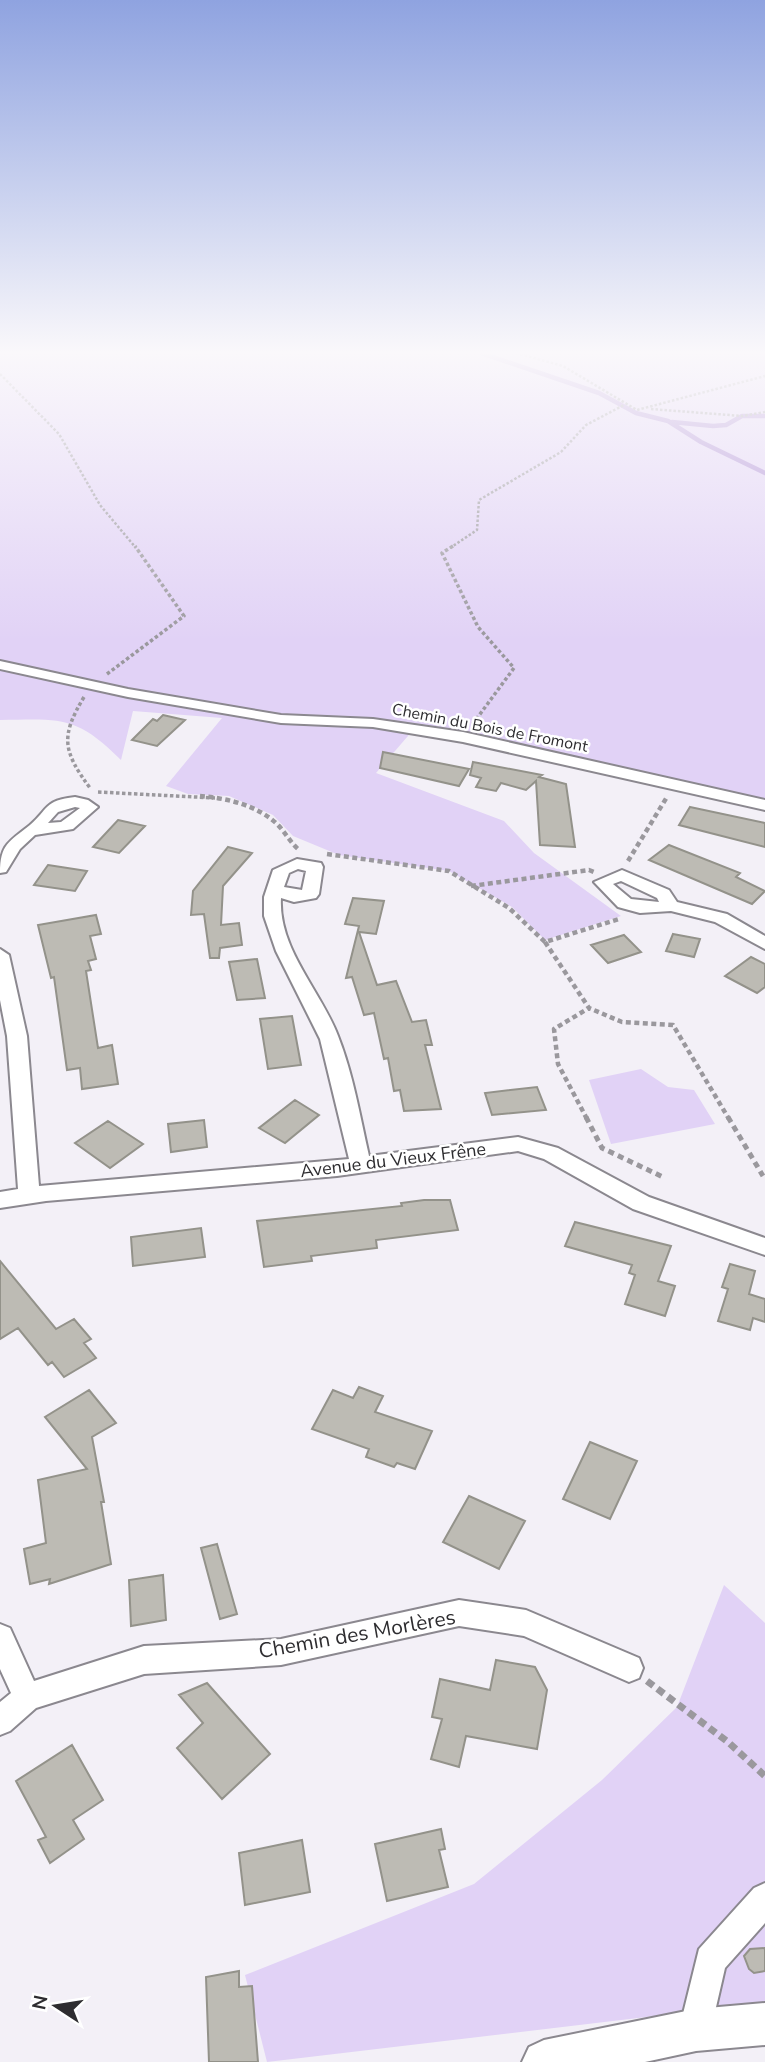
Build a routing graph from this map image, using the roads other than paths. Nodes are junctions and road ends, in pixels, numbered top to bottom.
1 (0, 665) edge
2 (765, 804) edge
3 (38, 827) dead end
4 (0, 868) edge
5 (275, 890) dead end
6 (671, 906) junction
7 (765, 943) edge
8 (0, 955) edge
9 (361, 1165) junction
10 (29, 1195) junction
11 (0, 1200) edge
12 (765, 1247) edge
13 (0, 1637) edge
14 (629, 1668) road end
15 (27, 1697) junction
16 (0, 1721) edge
17 (765, 1899) edge
18 (765, 2024) edge
19 (696, 2030) junction
20 (544, 2062) edge

1 - 2 street, Chemin du Bois de Fromont
3 - 4 street
5 - 9 street
6 - 6 street
6 - 7 street
8 - 10 street
9 - 10 street, Avenue du Vieux Frêne
9 - 12 street, Avenue du Vieux Frêne
10 - 11 street, Avenue du Vieux Frêne
13 - 15 street
14 - 15 street, Chemin des Morlères
15 - 16 street, Chemin des Morlères
17 - 19 street
18 - 19 street
19 - 20 street

